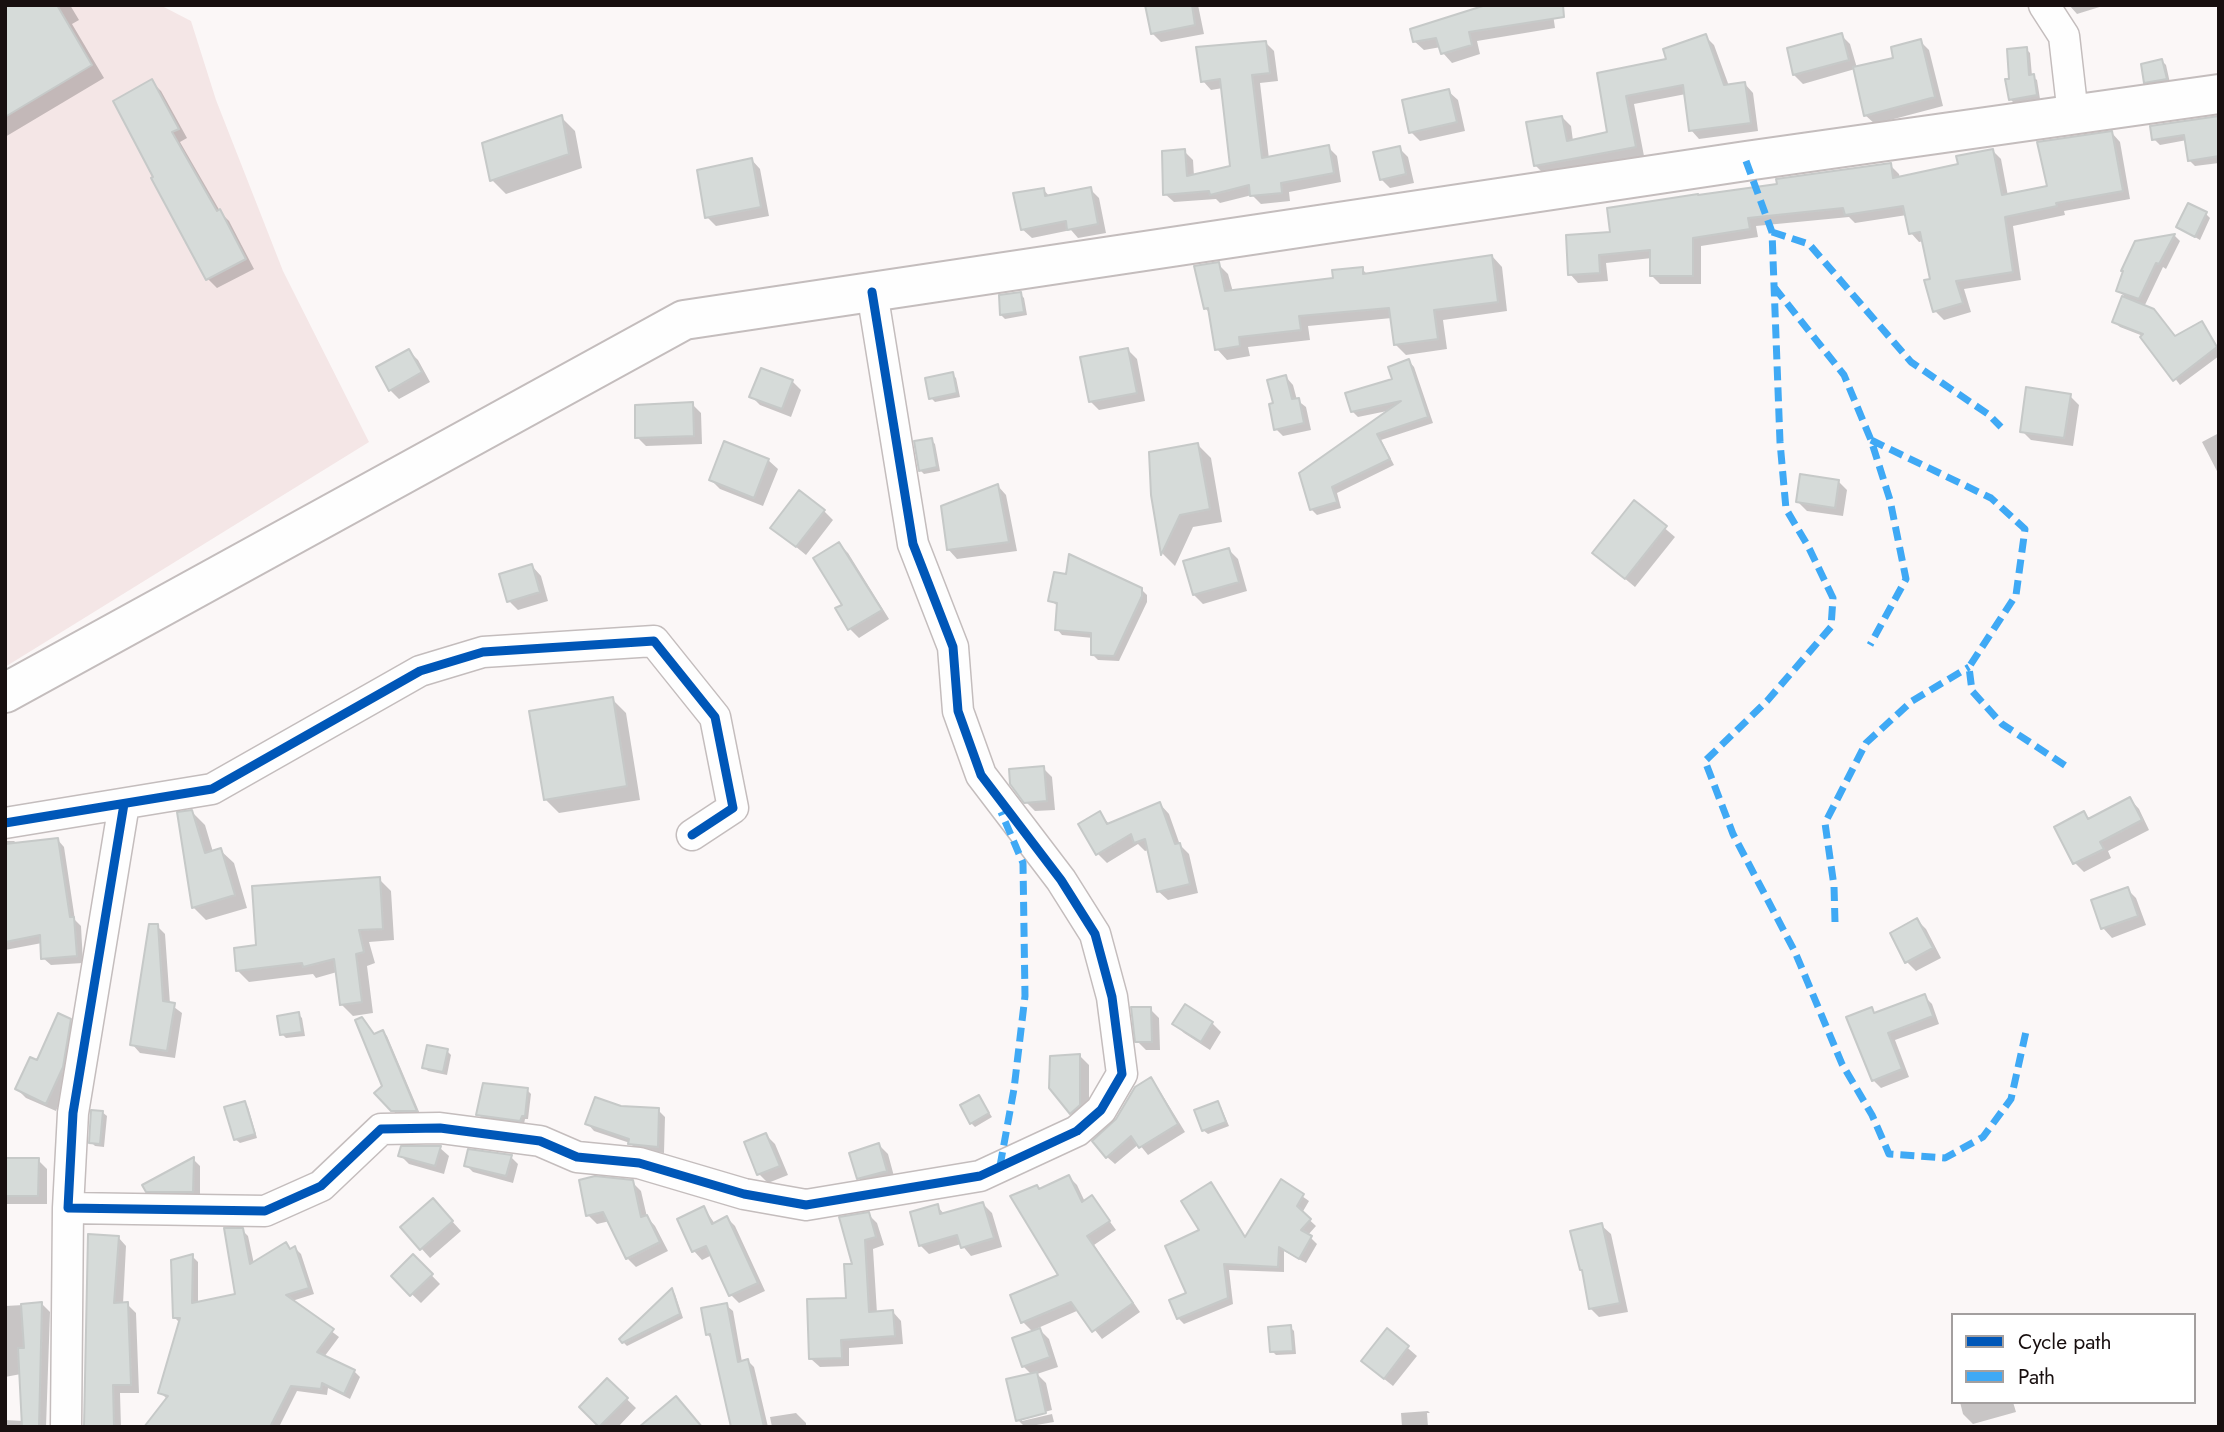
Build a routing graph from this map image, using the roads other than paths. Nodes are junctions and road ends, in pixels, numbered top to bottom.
1 (2044, 5) edge
2 (2219, 94) edge
3 (2073, 115) junction
4 (872, 292) junction
5 (5, 693) edge
6 (124, 804) junction
7 (5, 823) edge
8 (692, 835) dead end
9 (68, 1208) junction
10 (66, 1427) edge

1 - 3 street
2 - 3 main road
3 - 4 main road
4 - 5 main road
4 - 9 street
6 - 7 street
6 - 8 street
6 - 9 street
9 - 10 street

